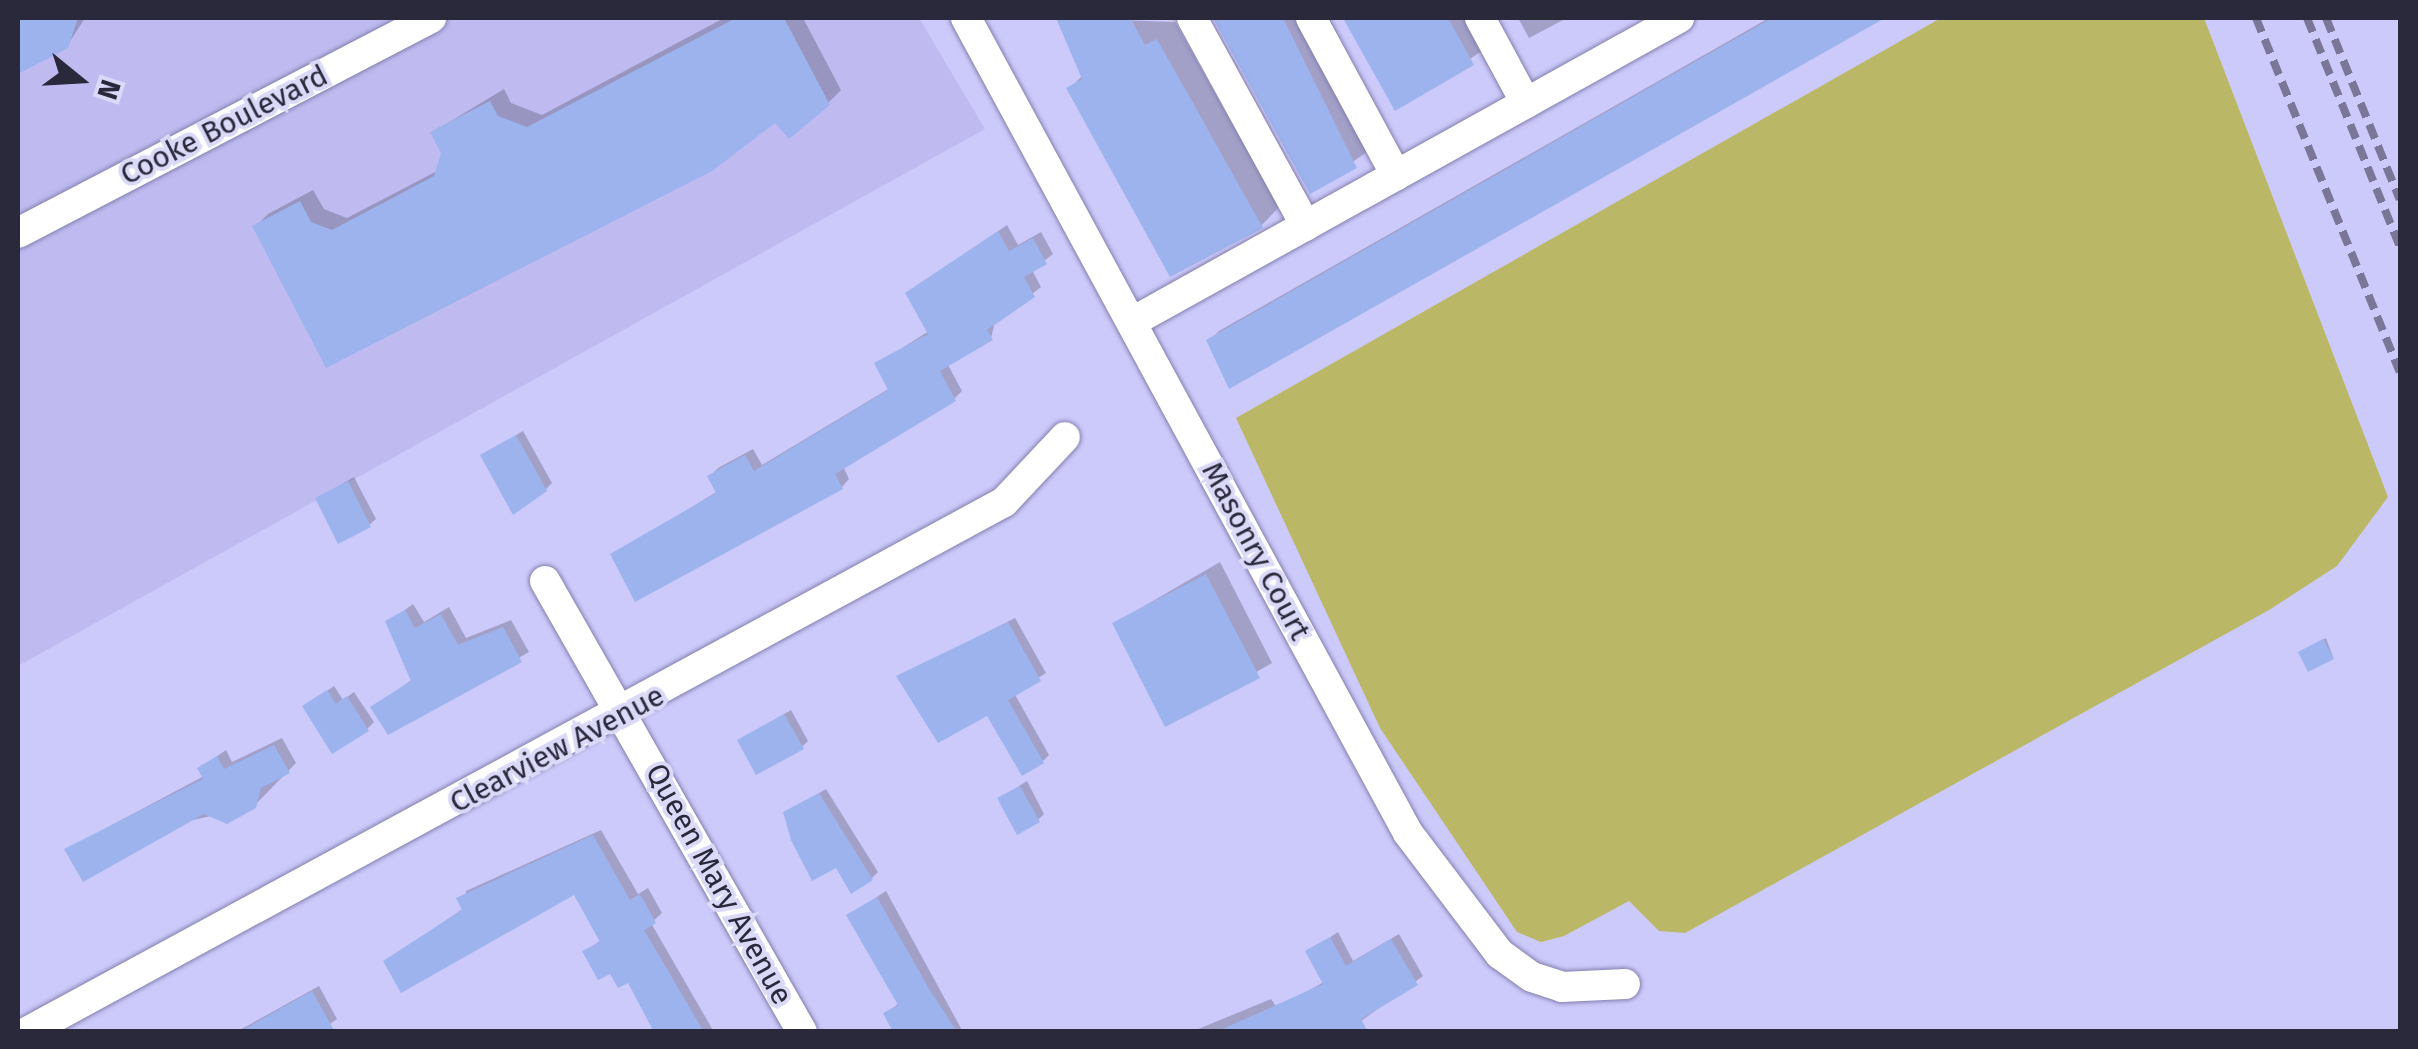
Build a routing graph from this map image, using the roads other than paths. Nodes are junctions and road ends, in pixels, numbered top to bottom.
1 (431, 18) edge
2 (966, 18) edge
3 (1192, 18) edge
4 (1310, 18) edge
5 (1480, 18) edge
6 (1665, 21) edge
7 (1526, 103) junction
8 (1396, 175) junction
9 (1306, 226) junction
10 (18, 233) edge
11 (1132, 322) junction
12 (1065, 437) dead end
13 (545, 581) dead end
14 (624, 715) junction
15 (1625, 984) dead end
16 (27, 1032) edge
17 (802, 1032) edge

1 - 10 street, Cooke Boulevard
2 - 11 street, Masonry Court
3 - 9 street
4 - 8 street
5 - 7 street
6 - 7 street
7 - 8 street
8 - 9 street
9 - 11 street
11 - 15 street, Masonry Court
12 - 14 street, Clearview Avenue
13 - 14 street, Queen Mary Avenue
14 - 16 street, Clearview Avenue
14 - 17 street, Queen Mary Avenue

